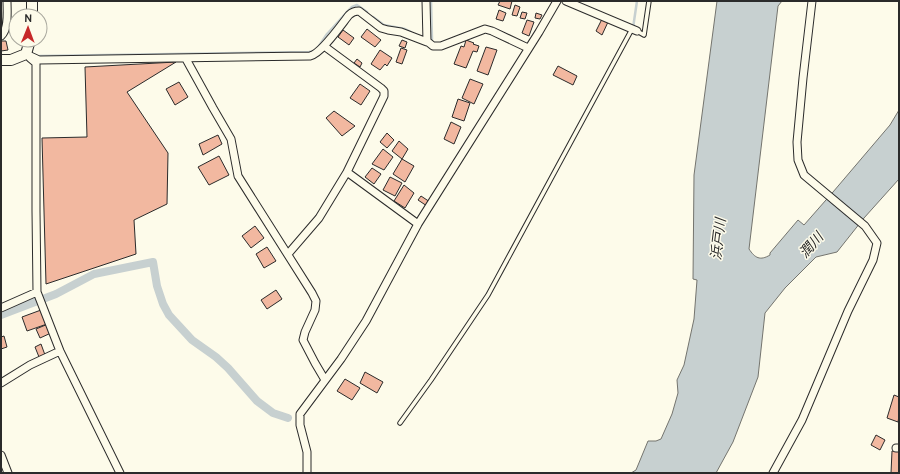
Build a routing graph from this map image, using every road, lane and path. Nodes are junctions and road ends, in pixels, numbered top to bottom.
1 (7, 1) edge
2 (426, 1) edge
3 (557, 1) edge
4 (566, 1) edge
5 (649, 1) edge
6 (812, 1) edge
7 (635, 30) junction
8 (1, 36) edge
9 (426, 42) junction
10 (324, 46) junction
11 (28, 48) edge
12 (528, 48) junction
13 (26, 54) junction
14 (186, 59) junction
15 (1, 60) edge
16 (347, 172) junction
17 (418, 224) junction
18 (288, 254) junction
19 (38, 294) junction
20 (1, 308) edge
21 (60, 351) junction
22 (325, 380) junction
23 (1, 383) edge
24 (400, 423) dead end
25 (1, 455) edge
26 (8, 473) edge
27 (120, 473) edge
28 (307, 473) edge
29 (773, 473) edge

1 - 8 street
2 - 9 street
3 - 12 street
4 - 7 street
5 - 7 lane
6 - 29 street
7 - 24 lane
9 - 10 street
9 - 12 street
10 - 14 street
10 - 16 street
11 - 13 street
12 - 17 street
13 - 14 street
13 - 15 street
13 - 19 street
14 - 18 street
16 - 17 street
16 - 18 street
17 - 22 street
18 - 22 street
19 - 20 street
19 - 21 street
21 - 23 street
21 - 27 street
22 - 28 street
25 - 26 street

